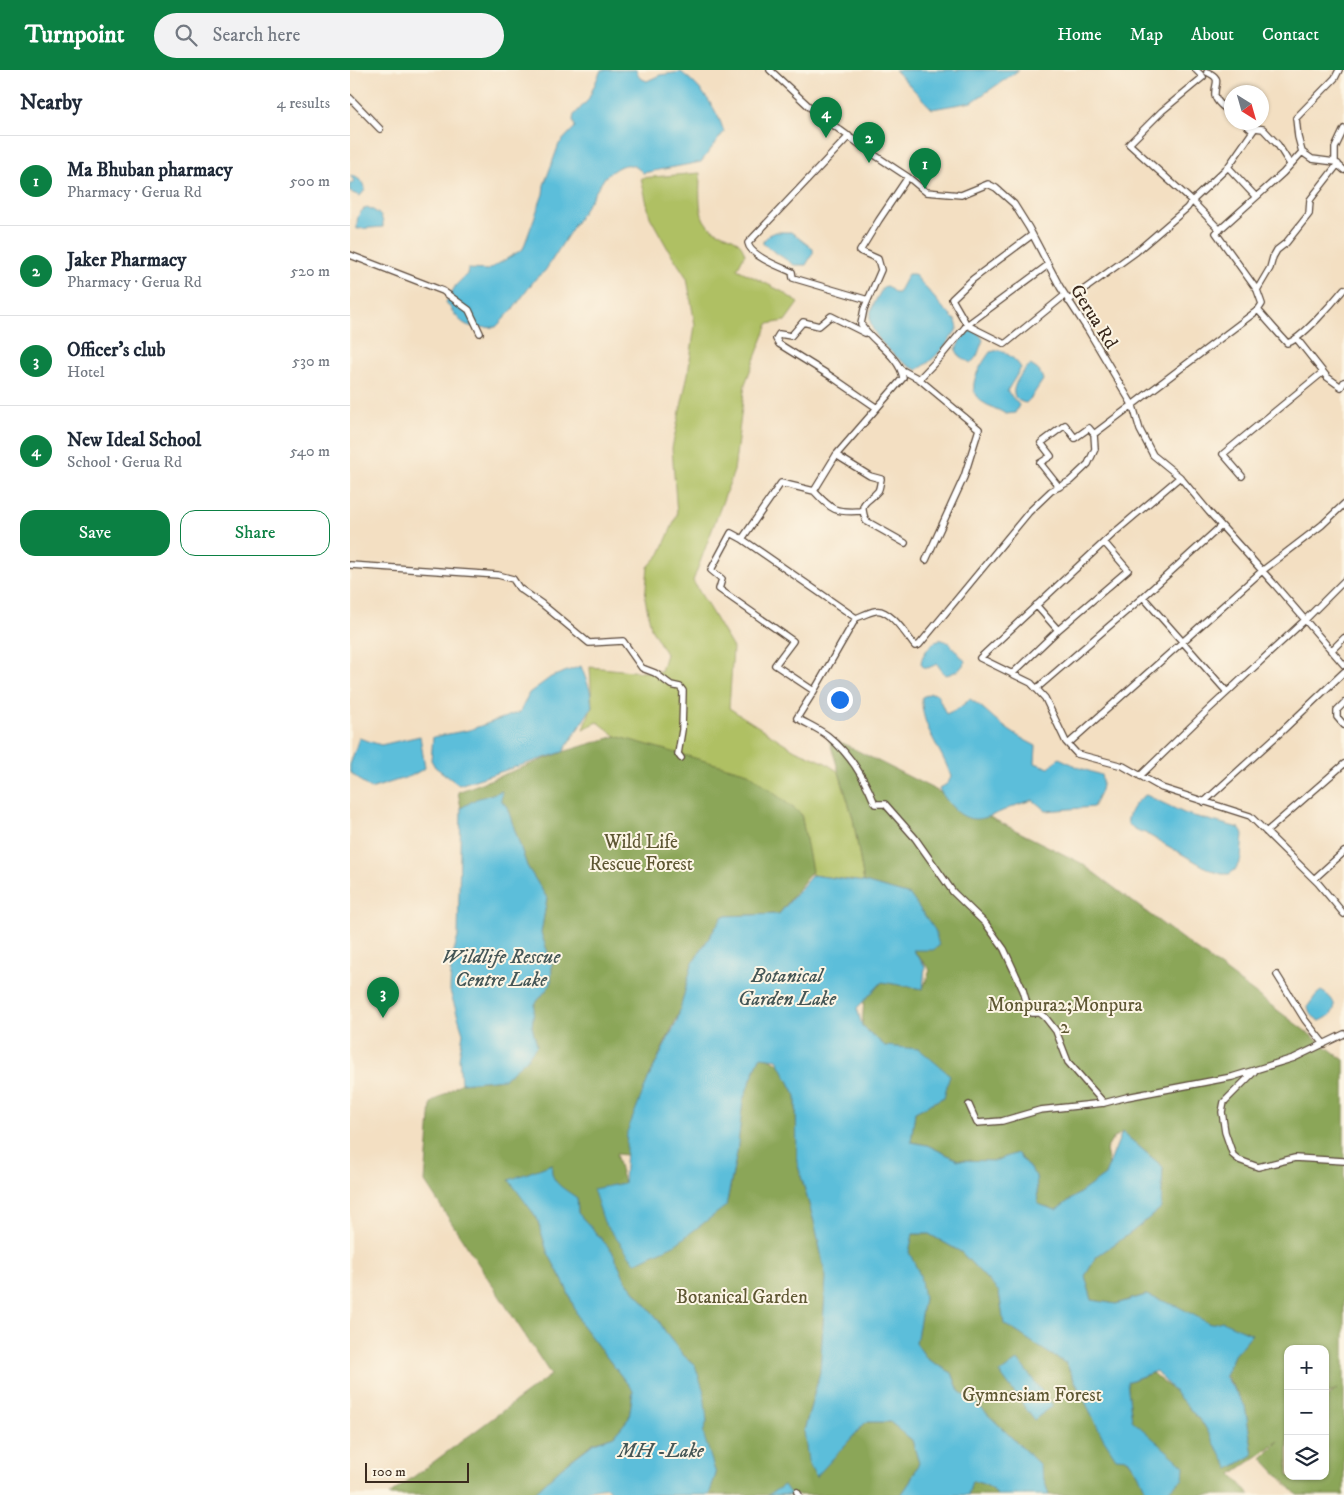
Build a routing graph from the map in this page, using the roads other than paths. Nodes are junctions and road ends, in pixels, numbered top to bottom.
1 (770, 70) edge
2 (1196, 70) edge
3 (1339, 70) edge
4 (1208, 71) edge
5 (1203, 77) junction
6 (350, 98) edge
7 (1224, 107) edge
8 (380, 129) dead end
9 (1344, 129) edge
10 (1253, 131) joint
11 (850, 136) junction
12 (1302, 152) junction
13 (1337, 163) junction
14 (1290, 164) junction
15 (1228, 167) junction
16 (1344, 170) edge
17 (908, 177) junction
18 (1256, 197) junction
19 (1192, 201) junction
20 (1220, 230) junction
21 (1032, 235) junction
22 (350, 255) edge
23 (1048, 265) junction
24 (1344, 289) edge
25 (1257, 290) junction
26 (1067, 298) junction
27 (868, 300) junction
28 (1258, 310) junction
29 (967, 325) junction
30 (480, 333) dead end
31 (867, 333) junction
32 (1297, 339) junction
33 (902, 370) junction
34 (1323, 372) junction
35 (919, 379) junction
36 (1344, 382) edge
37 (1133, 406) junction
38 (877, 408) junction
39 (1094, 434) junction
40 (836, 455) junction
41 (1242, 476) dead end
42 (1180, 477) junction
43 (1059, 487) junction
44 (814, 491) junction
45 (1344, 504) edge
46 (862, 511) junction
47 (1221, 526) junction
48 (742, 539) junction
49 (1104, 542) junction
50 (905, 543) dead end
51 (926, 560) dead end
52 (350, 565) edge
53 (1262, 571) junction
54 (1344, 581) edge
55 (1143, 597) junction
56 (1036, 605) junction
57 (856, 618) junction
58 (1305, 620) junction
59 (1058, 630) junction
60 (1344, 638) edge
61 (1182, 643) junction
62 (1332, 651) junction
63 (1344, 664) edge
64 (1344, 672) edge
65 (1012, 674) junction
66 (1036, 689) junction
67 (814, 691) junction
68 (1227, 692) junction
69 (1344, 703) edge
70 (1344, 726) edge
71 (1068, 744) junction
72 (681, 758) dead end
73 (1344, 764) edge
74 (1140, 776) junction
75 (1204, 802) junction
76 (1266, 832) junction
77 (1344, 852) edge
78 (1314, 879) junction
79 (1344, 914) edge
80 (1277, 975) dead end
81 (1344, 1034) edge
82 (1324, 1044) junction
83 (1258, 1069) junction
84 (1104, 1103) junction
85 (968, 1105) dead end
86 (1344, 1161) edge

1 - 11 street, Gerua Rd
2 - 5 street
3 - 12 street
4 - 5 street
4 - 7 street
5 - 19 street
6 - 8 street
9 - 13 street
10 - 14 street
10 - 15 street
11 - 17 street, Gerua Rd
11 - 27 street
12 - 13 street
12 - 14 street
13 - 16 street
13 - 25 street
14 - 18 street
15 - 18 street
15 - 19 street
17 - 21 street, Gerua Rd
17 - 27 street
18 - 20 street
19 - 20 street
19 - 26 street
20 - 25 street
21 - 23 street, Gerua Rd
21 - 29 street
22 - 30 street
23 - 26 street, Gerua Rd
23 - 29 street
24 - 32 street
25 - 28 street
26 - 29 street
26 - 37 street, Gerua Rd
27 - 31 street
28 - 32 street
28 - 37 street
29 - 35 street
31 - 33 street
31 - 38 street
32 - 34 street
33 - 35 street
33 - 38 street
34 - 36 street
34 - 41 street
35 - 51 street
37 - 39 street
37 - 42 street, Gerua Rd
38 - 40 street
39 - 43 street
39 - 43 street
40 - 44 street
40 - 46 street
42 - 47 street, Gerua Rd
42 - 49 street
43 - 57 street
44 - 46 street
44 - 48 street
45 - 53 street
46 - 50 street
47 - 53 street, Gerua Rd
47 - 55 street
48 - 57 street
48 - 67 street
49 - 56 street
49 - 59 street
52 - 72 street
53 - 58 street, Gerua Rd
53 - 61 street
54 - 58 street
55 - 61 street
55 - 66 street
56 - 59 street
56 - 65 street
57 - 67 street
58 - 62 street, Gerua Rd
58 - 68 street
59 - 65 street
60 - 62 street
61 - 68 street
61 - 71 street
62 - 63 street, Gerua Rd
64 - 75 street
65 - 66 street
66 - 71 street
67 - 84 street
68 - 74 street
69 - 70 street
71 - 74 street
73 - 76 street
74 - 75 street
75 - 76 street
76 - 78 street
77 - 78 street
78 - 79 street
80 - 82 street
81 - 82 street
82 - 83 street
83 - 84 street
83 - 86 street
84 - 85 street

